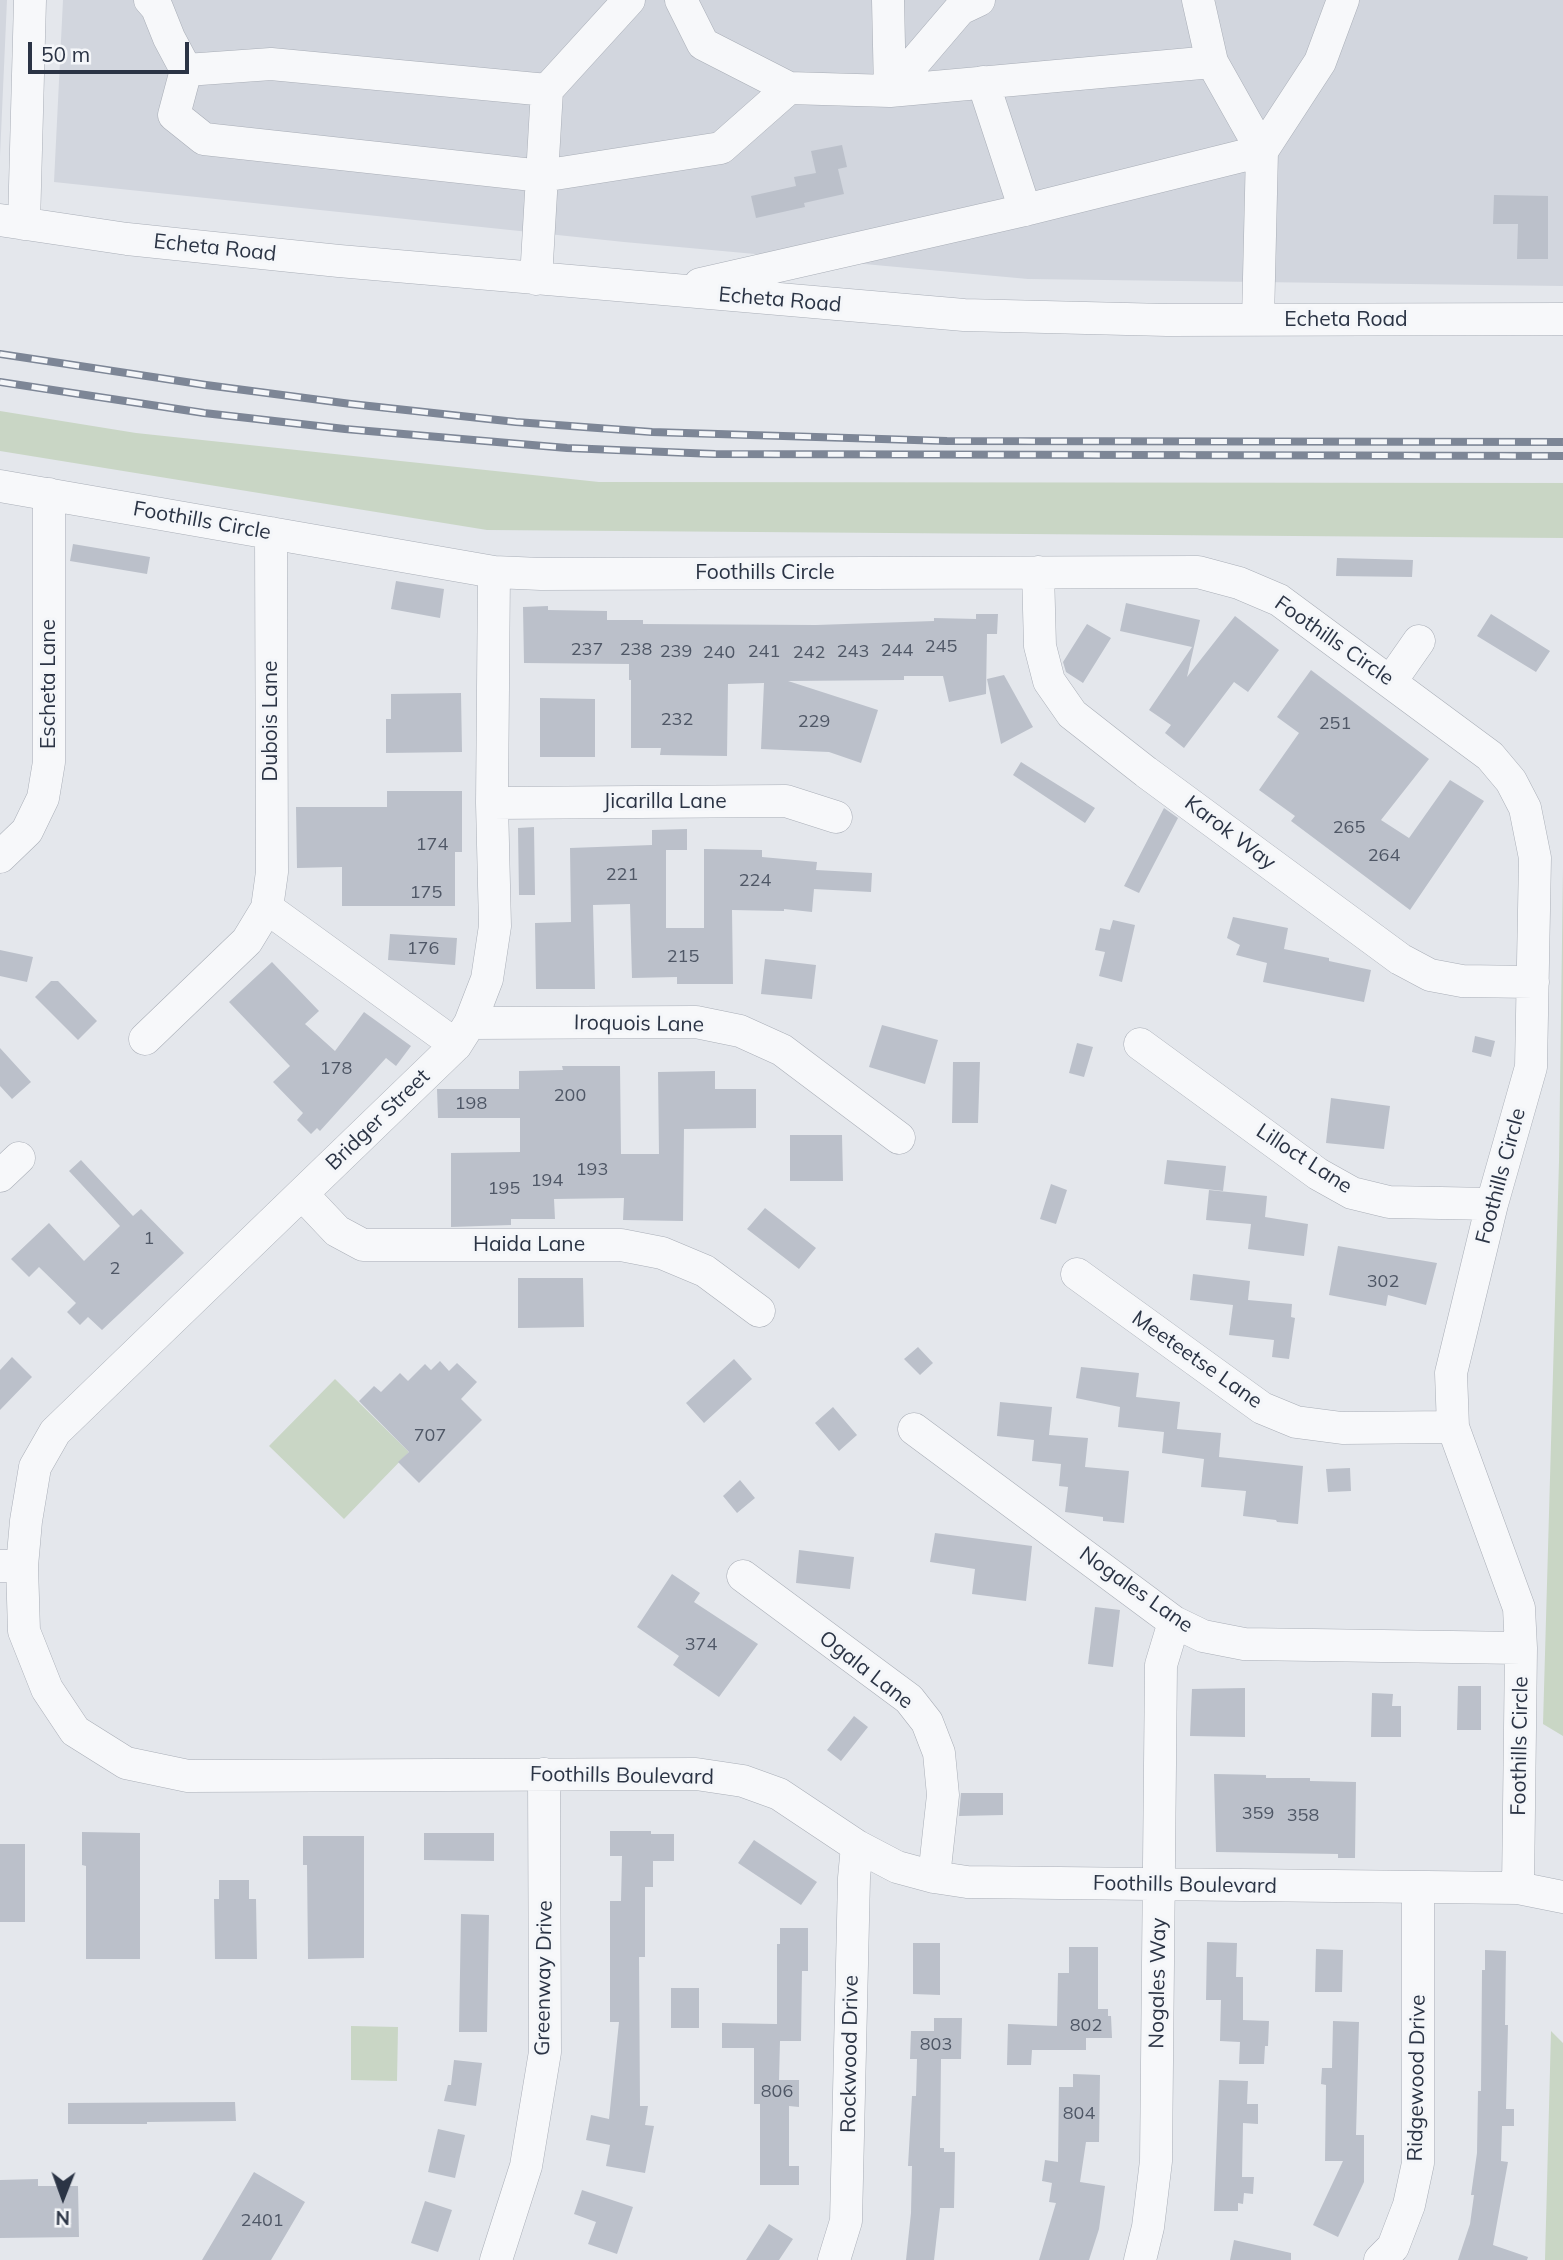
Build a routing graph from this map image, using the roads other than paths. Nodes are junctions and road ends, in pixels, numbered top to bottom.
1 (30, 0) edge
2 (149, 0) edge
3 (629, 0) edge
4 (681, 0) edge
5 (888, 0) edge
6 (979, 0) edge
7 (1198, 0) edge
8 (1343, 0) edge
9 (1212, 62) junction
10 (186, 70) junction
11 (983, 82) junction
12 (789, 88) junction
13 (547, 90) junction
14 (890, 91) junction
15 (1262, 151) junction
16 (542, 177) junction
17 (1025, 211) junction
18 (12, 222) edge
19 (536, 279) junction
20 (670, 291) junction
21 (1563, 318) edge
22 (1258, 320) junction
23 (0, 486) edge
24 (49, 494) junction
25 (271, 533) junction
26 (494, 572) junction
27 (1038, 572) junction
28 (1419, 641) dead end
29 (1391, 681) junction
30 (492, 803) junction
31 (836, 817) dead end
32 (0, 857) edge
33 (267, 908) junction
34 (1533, 982) junction
35 (463, 1034) junction
36 (145, 1039) dead end
37 (1140, 1044) dead end
38 (899, 1138) dead end
39 (302, 1194) junction
40 (1492, 1204) junction
41 (1077, 1274) dead end
42 (759, 1311) dead end
43 (1453, 1427) junction
44 (914, 1429) dead end
45 (11, 1566) edge
46 (743, 1576) dead end
47 (1174, 1622) junction
48 (1521, 1648) junction
49 (544, 1774) junction
50 (857, 1846) junction
51 (934, 1877) junction
52 (1158, 1886) junction
53 (1418, 1887) junction
54 (1518, 1888) junction
55 (1563, 1897) edge
56 (496, 2260) edge
57 (834, 2260) edge
58 (1140, 2260) edge
59 (1380, 2260) edge

1 - 18 street
2 - 10 street
3 - 13 street
4 - 12 street
5 - 14 street
6 - 14 street
7 - 9 street
8 - 15 street
9 - 11 street
9 - 15 street
10 - 13 street
10 - 16 street
11 - 14 street
11 - 17 street
12 - 14 street
12 - 16 street
13 - 16 street
15 - 17 street
15 - 22 street
16 - 19 street
17 - 20 street
18 - 19 street, Echeta Road
19 - 20 street, Echeta Road
20 - 22 street, Echeta Road
21 - 22 street, Echeta Road
23 - 24 street, Foothills Circle
24 - 25 street, Foothills Circle
24 - 32 street, Escheta Lane
25 - 26 street, Foothills Circle
25 - 33 street, Dubois Lane
26 - 27 street, Foothills Circle
26 - 30 street, Bridger Street
27 - 29 street, Foothills Circle
27 - 34 street, Karok Way
28 - 29 street
29 - 34 street, Foothills Circle
30 - 31 street, Jicarilla Lane
30 - 35 street, Bridger Street
33 - 35 street
33 - 36 street, Dubois Lane
34 - 40 street, Foothills Circle
35 - 38 street, Iroquois Lane
35 - 39 street, Bridger Street
37 - 40 street, Lilloct Lane
39 - 42 street, Haida Lane
39 - 45 street, Bridger Street
40 - 43 street, Foothills Circle
41 - 43 street, Meeteetse Lane
43 - 48 street, Foothills Circle
44 - 47 street, Nogales Lane
45 - 49 street, Foothills Boulevard
46 - 51 street, Ogala Lane
47 - 48 street, Nogales Lane
47 - 52 street, Nogales Way
48 - 54 street, Foothills Circle
49 - 50 street, Foothills Boulevard
49 - 56 street, Greenway Drive
50 - 51 street, Foothills Boulevard
50 - 57 street, Rockwood Drive
51 - 52 street, Foothills Boulevard
52 - 53 street, Foothills Boulevard
52 - 58 street, Nogales Way
53 - 54 street, Foothills Boulevard
53 - 59 street, Ridgewood Drive
54 - 55 street, Foothills Boulevard

